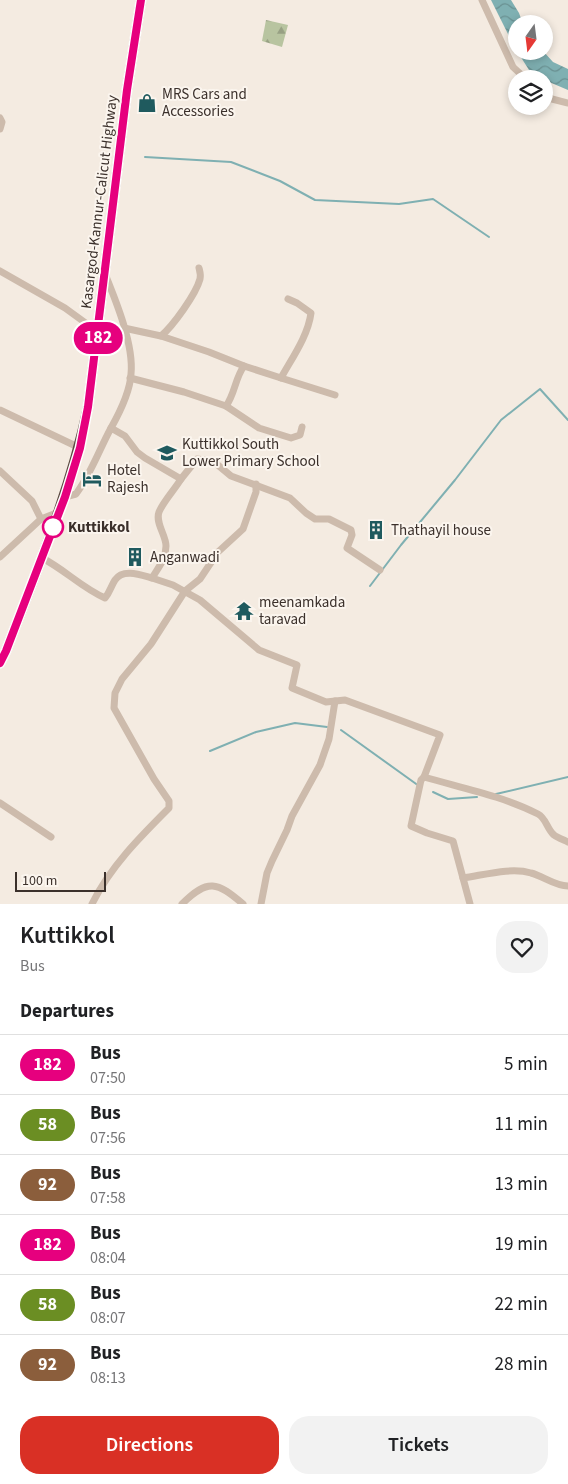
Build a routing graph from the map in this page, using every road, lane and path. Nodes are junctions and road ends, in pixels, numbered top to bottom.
1 (141, 0) edge
2 (482, 0) edge
3 (516, 70) edge
4 (553, 99) edge
5 (568, 103) edge
6 (0, 118) edge
7 (0, 129) edge
8 (199, 268) dead end
9 (0, 271) edge
10 (105, 273) junction
11 (288, 299) dead end
12 (124, 328) junction
13 (98, 332) junction
14 (161, 336) junction
15 (244, 366) junction
16 (130, 378) junction
17 (280, 378) junction
18 (334, 394) dead end
19 (226, 406) junction
20 (0, 410) edge
21 (302, 427) dead end
22 (111, 428) junction
23 (80, 448) junction
24 (0, 472) edge
25 (181, 479) junction
26 (256, 484) junction
27 (65, 497) junction
28 (59, 512) junction
29 (41, 519) junction
30 (0, 557) edge
31 (42, 558) junction
32 (380, 570) dead end
33 (152, 578) junction
34 (186, 592) junction
35 (0, 663) edge
36 (336, 701) junction
37 (424, 777) junction
38 (0, 802) edge
39 (51, 837) dead end
40 (568, 842) edge
41 (464, 878) junction
42 (568, 886) edge
43 (92, 904) edge
44 (182, 904) edge
45 (243, 904) edge
46 (261, 904) edge
47 (470, 904) edge

1 - 10 highway, Kasargod-Kannur-Calicut Highway
2 - 3 street
4 - 5 street
6 - 7 street
8 - 14 street
9 - 13 street
10 - 12 street
10 - 13 highway, Kasargod-Kannur-Calicut Highway
11 - 17 street
12 - 14 street
12 - 16 street
13 - 23 highway, Kasargod-Kannur-Calicut Highway
14 - 15 street
15 - 17 street
15 - 19 street
16 - 19 street
16 - 22 street
17 - 18 street
19 - 21 street
20 - 23 street
22 - 25 street
22 - 27 street
23 - 27 highway, Kasargod-Kannur-Calicut Highway
24 - 29 street
25 - 26 street
25 - 33 street
26 - 32 street
26 - 34 street
27 - 28 highway, Kasargod-Kannur-Calicut Highway
28 - 29 street
28 - 31 highway, Kasargod-Kannur-Calicut Highway
29 - 30 street
31 - 33 street
31 - 35 highway, Kasargod-Kannur-Calicut Highway
33 - 34 street
34 - 36 street
34 - 43 street
36 - 37 street
36 - 46 street
37 - 40 street
37 - 41 street
38 - 39 street
41 - 42 street
41 - 47 street
44 - 45 street

